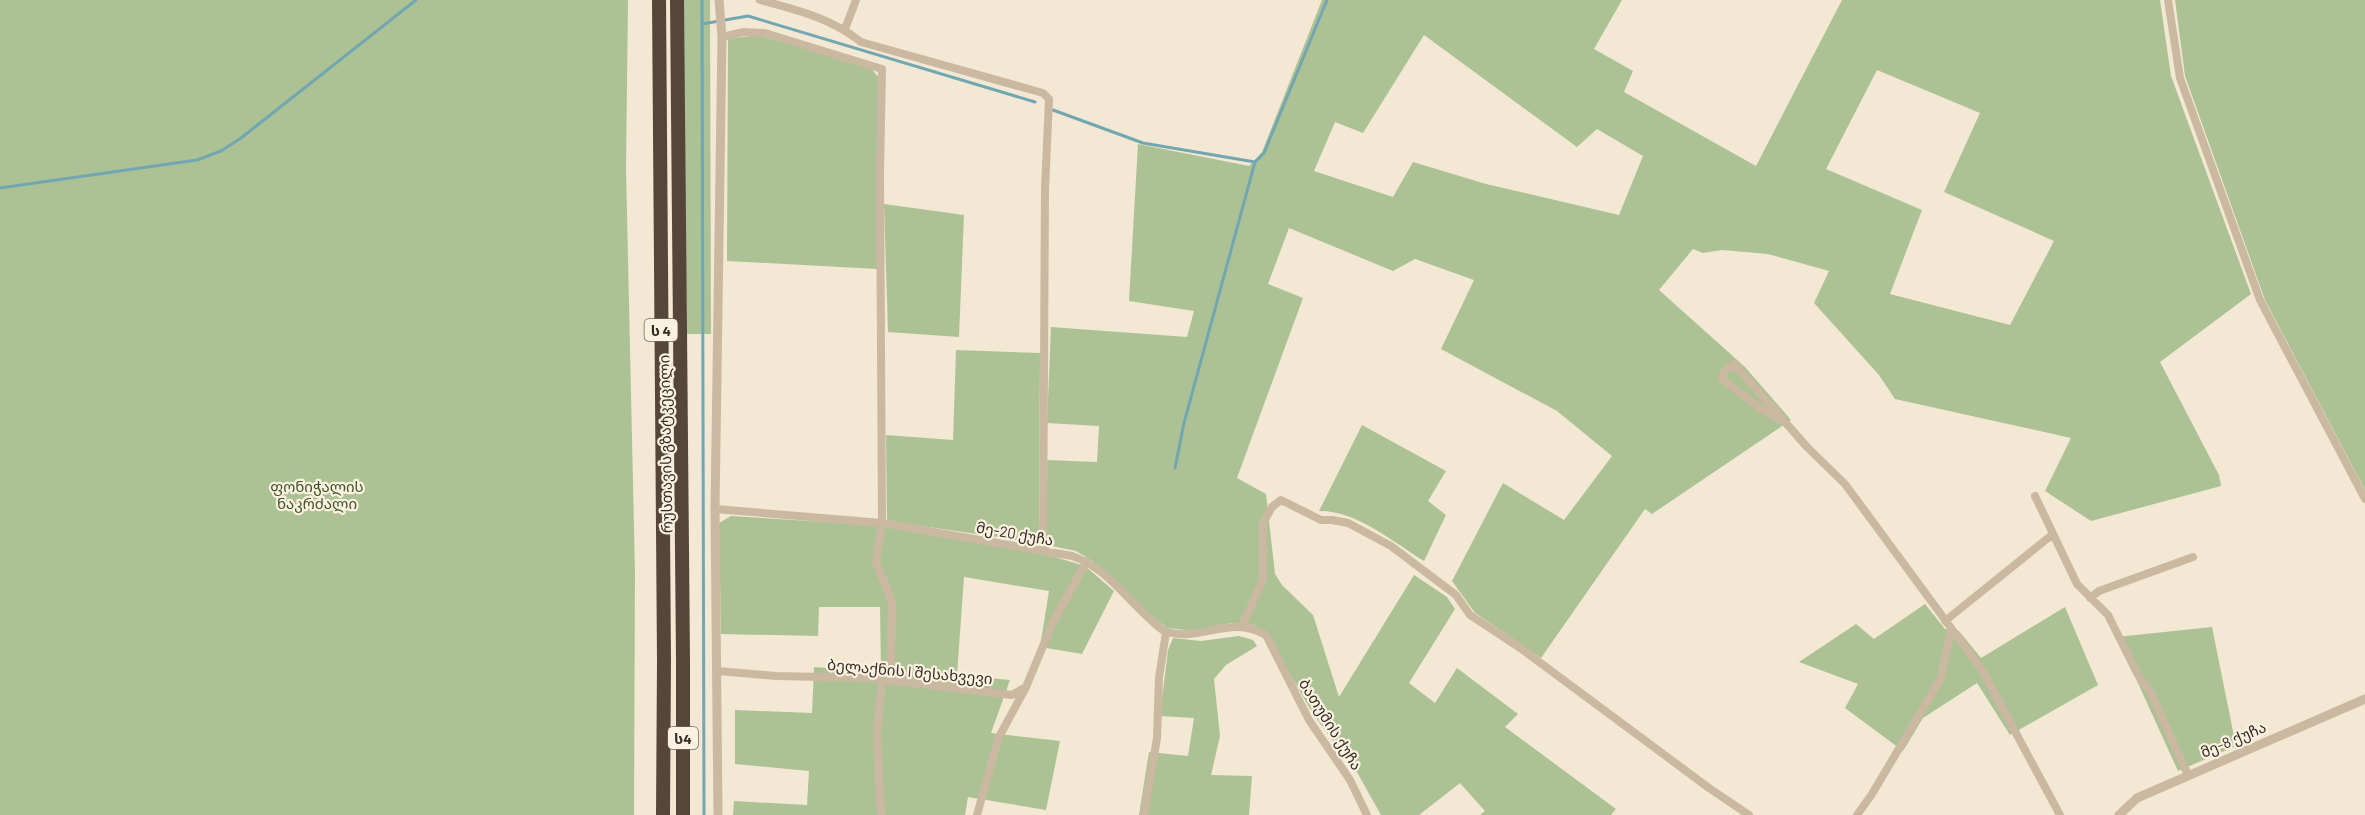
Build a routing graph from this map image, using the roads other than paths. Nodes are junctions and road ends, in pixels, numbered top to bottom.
1 (659, 0) edge
2 (677, 0) edge
3 (760, 0) edge
4 (856, 0) edge
5 (2168, 0) edge
6 (719, 4) edge
7 (845, 29) junction
8 (721, 33) junction
9 (1785, 422) junction
10 (2035, 496) dead end
11 (2365, 499) edge
12 (716, 509) junction
13 (882, 523) junction
14 (2053, 534) junction
15 (1048, 552) junction
16 (2193, 557) dead end
17 (1087, 561) junction
18 (2090, 597) junction
19 (1945, 621) junction
20 (1242, 626) junction
21 (1951, 629) junction
22 (1166, 632) junction
23 (683, 660) joint
24 (664, 661) joint
25 (718, 671) junction
26 (885, 681) junction
27 (1026, 687) junction
28 (2365, 699) edge
29 (2188, 775) junction
30 (663, 815) edge
31 (683, 815) edge
32 (718, 815) edge
33 (881, 815) edge
34 (977, 815) edge
35 (1144, 815) edge
36 (1367, 815) edge
37 (1749, 815) edge
38 (1857, 815) edge
39 (2060, 815) edge
40 (2118, 815) edge

1 - 24 highway, რუსთავის გზატკეცილი / ს 4
2 - 23 highway, რუსთავის გზატკეცილი / ს 4
3 - 7 street
4 - 7 street
5 - 11 street
6 - 8 street
7 - 15 street
8 - 12 street
8 - 13 street
9 - 9 street
9 - 19 street
10 - 14 street
12 - 13 street, მე-20 ქუჩა
12 - 25 street
13 - 15 street, მე-20 ქუჩა
13 - 26 street
14 - 18 street
14 - 19 street
15 - 17 street, მე-20 ქუჩა
16 - 18 street
17 - 22 street, მე-20 ქუჩა
17 - 27 street
18 - 29 street
19 - 21 street
20 - 22 street
20 - 36 street, ბათუმის ქუჩა
20 - 37 street
21 - 38 street
21 - 39 street
22 - 35 street
23 - 31 highway, რუსთავის გზატკეცილი / ს4
24 - 30 highway, რუსთავის გზატკეცილი / ს4
25 - 26 street, ბელაქნის I შესახვევი
25 - 32 street
26 - 27 street, ბელაქნის I შესახვევი
26 - 33 street
27 - 34 street
28 - 29 street, მე-8 ქუჩა
29 - 40 street, მე-8 ქუჩა

